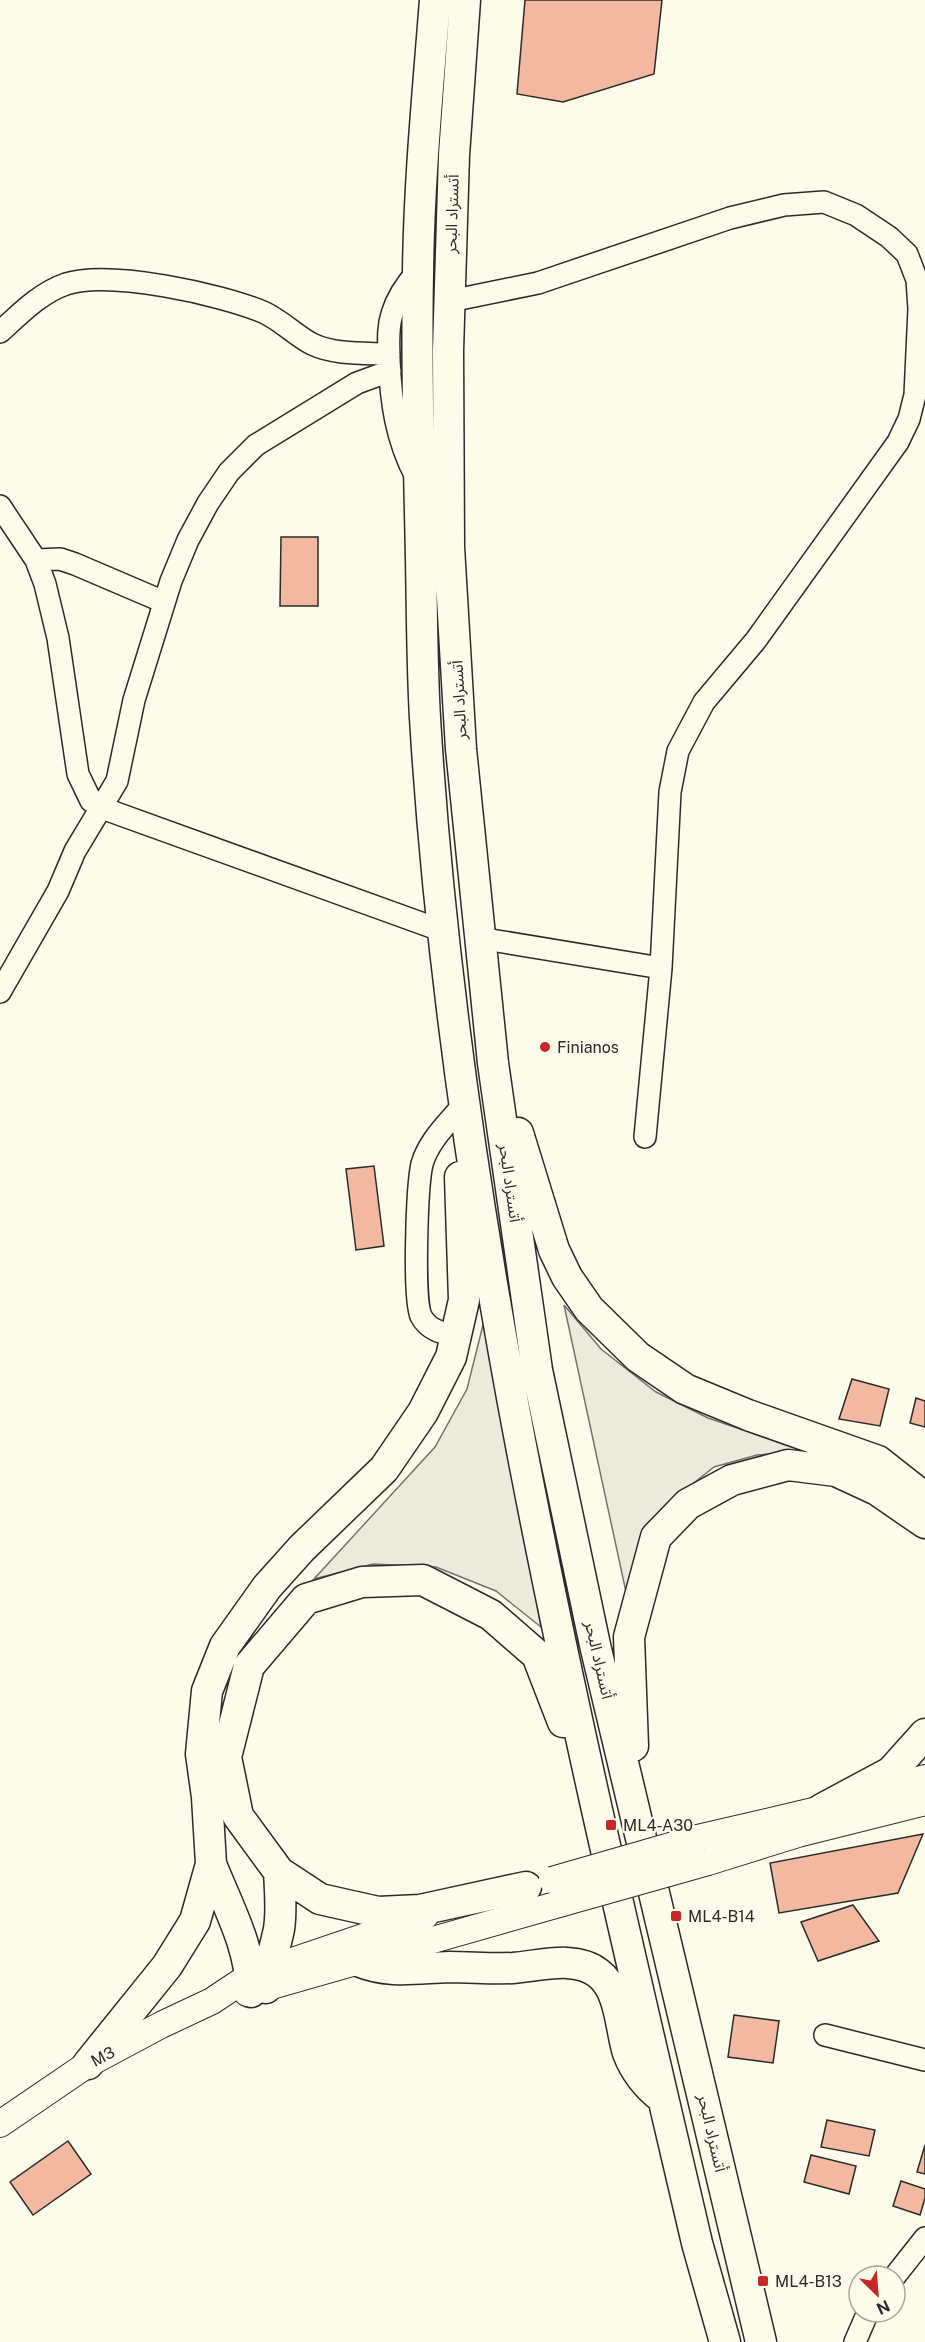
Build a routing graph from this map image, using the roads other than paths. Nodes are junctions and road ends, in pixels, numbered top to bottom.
1 (435, 0) edge
2 (465, 0) edge
3 (418, 271) junction
4 (450, 301) junction
5 (0, 332) edge
6 (389, 363) junction
7 (419, 483) junction
8 (0, 506) edge
9 (36, 560) junction
10 (165, 602) junction
11 (102, 808) junction
12 (443, 931) junction
13 (479, 938) junction
14 (662, 968) junction
15 (0, 992) edge
16 (456, 1045) junction
17 (493, 1063) junction
18 (458, 1111) junction
19 (645, 1137) dead end
20 (456, 1336) junction
21 (925, 1498) edge
22 (925, 1523) edge
23 (925, 1734) edge
24 (925, 1778) edge
25 (925, 1802) edge
26 (597, 1805) junction
27 (635, 1809) junction
28 (822, 1809) junction
29 (211, 1864) junction
30 (279, 1872) junction
31 (546, 1890) junction
32 (358, 1961) junction
33 (259, 1981) junction
34 (825, 2035) dead end
35 (925, 2060) edge
36 (88, 2064) junction
37 (664, 2099) junction
38 (0, 2124) edge
39 (925, 2238) edge
40 (904, 2264) edge
41 (863, 2324) edge
42 (725, 2342) edge
43 (761, 2342) edge
44 (855, 2342) edge

1 - 3 highway, أتستراد البحر
2 - 4 highway, أتستراد البحر
3 - 6 street
3 - 7 highway, أتستراد البحر
4 - 13 highway, أتستراد البحر
4 - 14 street
5 - 6 street
6 - 7 street
6 - 10 street
7 - 12 highway, أتستراد البحر
8 - 9 street
9 - 10 street
9 - 11 street
10 - 11 street
11 - 12 street
11 - 15 street
12 - 16 highway, أتستراد البحر
13 - 14 street
13 - 17 highway, أتستراد البحر
14 - 19 street
16 - 18 highway
16 - 26 highway, أتستراد البحر
17 - 21 highway
17 - 27 highway, أتستراد البحر
18 - 20 highway
18 - 20 street
20 - 29 highway
22 - 27 highway
23 - 28 highway
24 - 28 main road
25 - 31 main road, bridge
26 - 30 highway
26 - 37 highway, أتستراد البحر
27 - 43 highway, أتستراد البحر
28 - 31 main road, bridge
29 - 33 highway
29 - 36 highway
30 - 31 highway
30 - 33 highway
31 - 32 main road
31 - 33 main road
32 - 33 main road
32 - 37 highway
33 - 36 main road, M3
34 - 35 street
36 - 38 main road, M3
37 - 42 highway, أتستراد البحر
39 - 40 street
41 - 44 street

